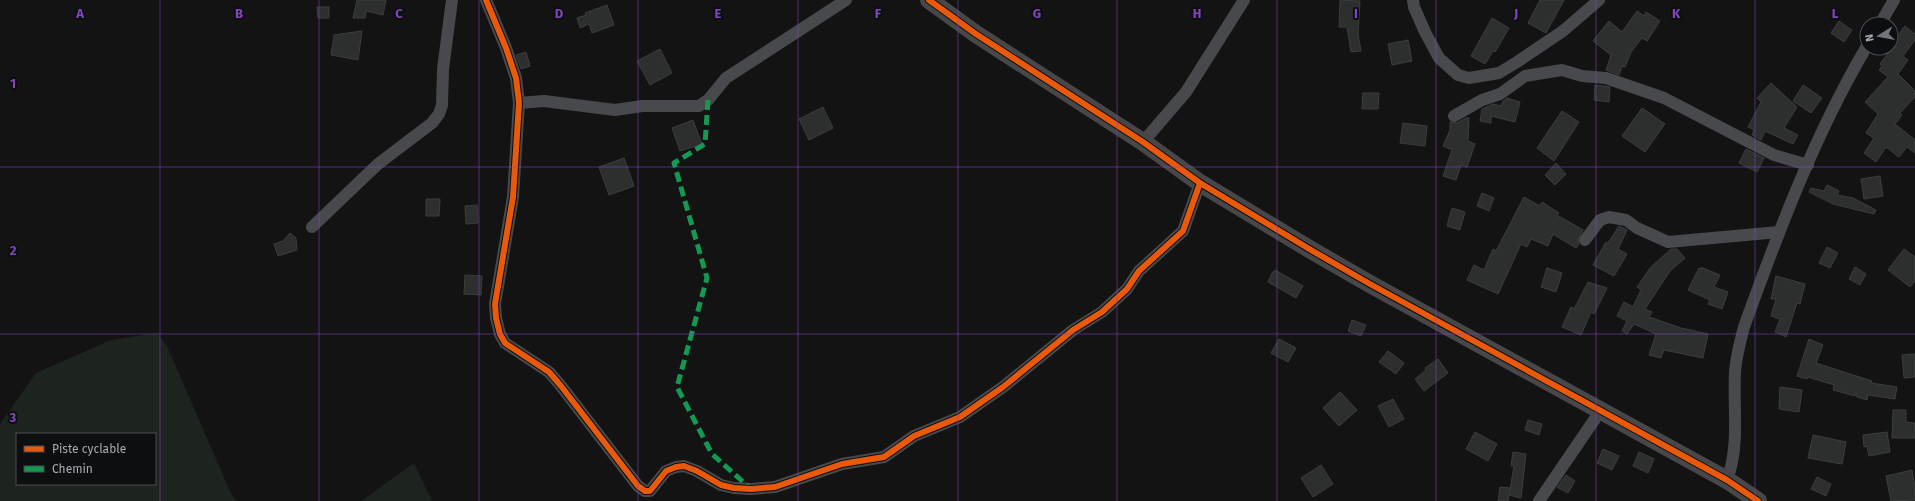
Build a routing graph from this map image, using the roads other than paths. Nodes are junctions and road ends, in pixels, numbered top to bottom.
1 (452, 0) edge
2 (486, 0) edge
3 (846, 0) edge
4 (929, 0) edge
5 (1244, 0) edge
6 (1412, 0) edge
7 (1599, 0) edge
8 (1894, 0) edge
9 (1885, 16) edge
10 (1861, 56) edge
11 (519, 103) junction
12 (1454, 116) dead end
13 (1143, 142) junction
14 (1808, 164) junction
15 (1200, 183) junction
16 (312, 227) dead end
17 (1779, 232) junction
18 (1584, 240) dead end
19 (1601, 410) junction
20 (1726, 480) junction
21 (1742, 496) edge
22 (1539, 501) edge
23 (1758, 501) edge

1 - 16 street
2 - 11 street
3 - 11 street
4 - 13 street
5 - 13 street
6 - 7 street
8 - 9 street
10 - 14 street
11 - 15 street
12 - 14 street
13 - 15 street
14 - 17 street
15 - 19 street
17 - 18 street
17 - 20 street
19 - 20 street
19 - 22 street
20 - 21 street
21 - 23 street

